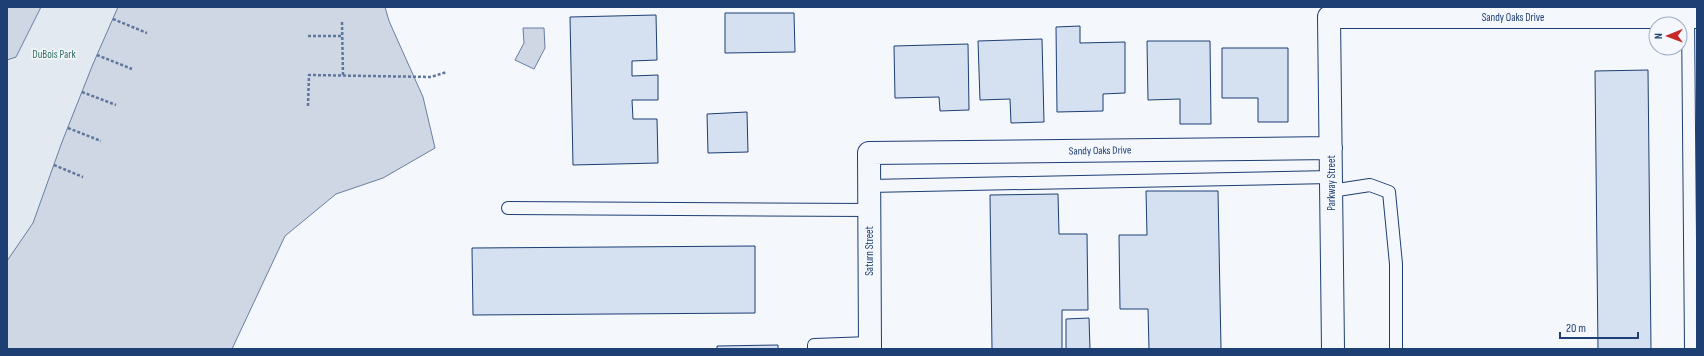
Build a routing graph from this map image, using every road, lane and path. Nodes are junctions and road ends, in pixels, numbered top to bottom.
1 (1549, 12) edge
2 (1342, 13) edge
3 (1693, 17) edge
4 (113, 19) dead end
5 (342, 22) dead end
6 (147, 33) dead end
7 (308, 36) dead end
8 (342, 36) junction
9 (97, 55) dead end
10 (132, 69) dead end
11 (447, 72) dead end
12 (343, 76) junction
13 (82, 92) dead end
14 (116, 106) dead end
15 (308, 106) dead end
16 (68, 128) dead end
17 (100, 141) dead end
18 (1331, 148) junction
19 (868, 153) joint
20 (54, 165) dead end
21 (83, 177) dead end
22 (1331, 184) junction
23 (869, 186) junction
24 (508, 208) dead end
25 (869, 210) junction
26 (870, 346) edge
27 (814, 349) edge
28 (1333, 349) edge
29 (1396, 349) edge
30 (1691, 349) edge

1 - 2 street, Sandy Oaks Drive
1 - 3 street, Sandy Oaks Drive
2 - 18 street, Parkway Street
3 - 30 lane
4 - 6 path
5 - 8 path
7 - 8 path
8 - 12 path
9 - 10 path
11 - 12 path
12 - 15 path
13 - 14 path
16 - 17 path
18 - 19 street, Sandy Oaks Drive
18 - 22 street, Parkway Street
19 - 23 street, Saturn Street
20 - 21 path
22 - 23 lane
22 - 28 street, Parkway Street
22 - 29 lane
23 - 25 street, Saturn Street
24 - 25 lane
25 - 26 street, Saturn Street
26 - 27 lane

